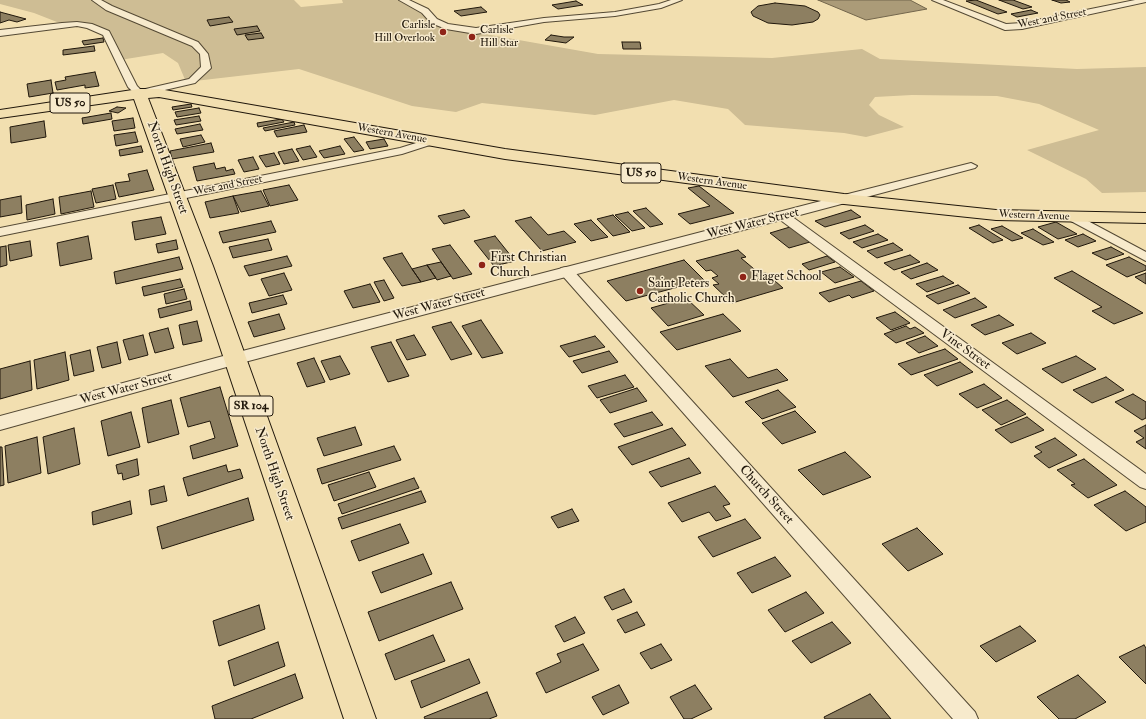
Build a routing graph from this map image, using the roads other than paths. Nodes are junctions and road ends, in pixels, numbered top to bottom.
1 (96, 0) edge
2 (403, 0) edge
3 (678, 0) edge
4 (936, 0) edge
5 (1146, 0) edge
6 (0, 33) edge
7 (139, 93) junction
8 (0, 114) edge
9 (432, 141) junction
10 (972, 166) dead end
11 (178, 196) junction
12 (844, 200) junction
13 (783, 216) junction
14 (1073, 217) junction
15 (1146, 218) edge
16 (0, 232) edge
17 (1146, 257) edge
18 (566, 271) junction
19 (234, 359) junction
20 (0, 423) edge
21 (1146, 483) edge
22 (360, 719) edge
23 (968, 719) edge

1 - 7 street
2 - 3 street
4 - 5 street, West 2nd Street
6 - 7 street
7 - 8 main road, US 50
7 - 9 main road, Western Avenue / US 50
7 - 11 main road, North High Street / SR 104
9 - 11 street, West 2nd Street
9 - 12 main road, Western Avenue / US 50
10 - 12 street, West Water Street
11 - 16 street, West 2nd Street
11 - 19 main road, North High Street / SR 104
12 - 13 street, West Water Street
12 - 14 main road, Western Avenue / US 50
13 - 18 street, West Water Street
13 - 21 street, Vine Street
14 - 15 main road, Western Avenue / US 50
14 - 17 street
18 - 19 street, West Water Street
18 - 23 street, Church Street
19 - 20 street, West Water Street
19 - 22 main road, North High Street / SR 104

